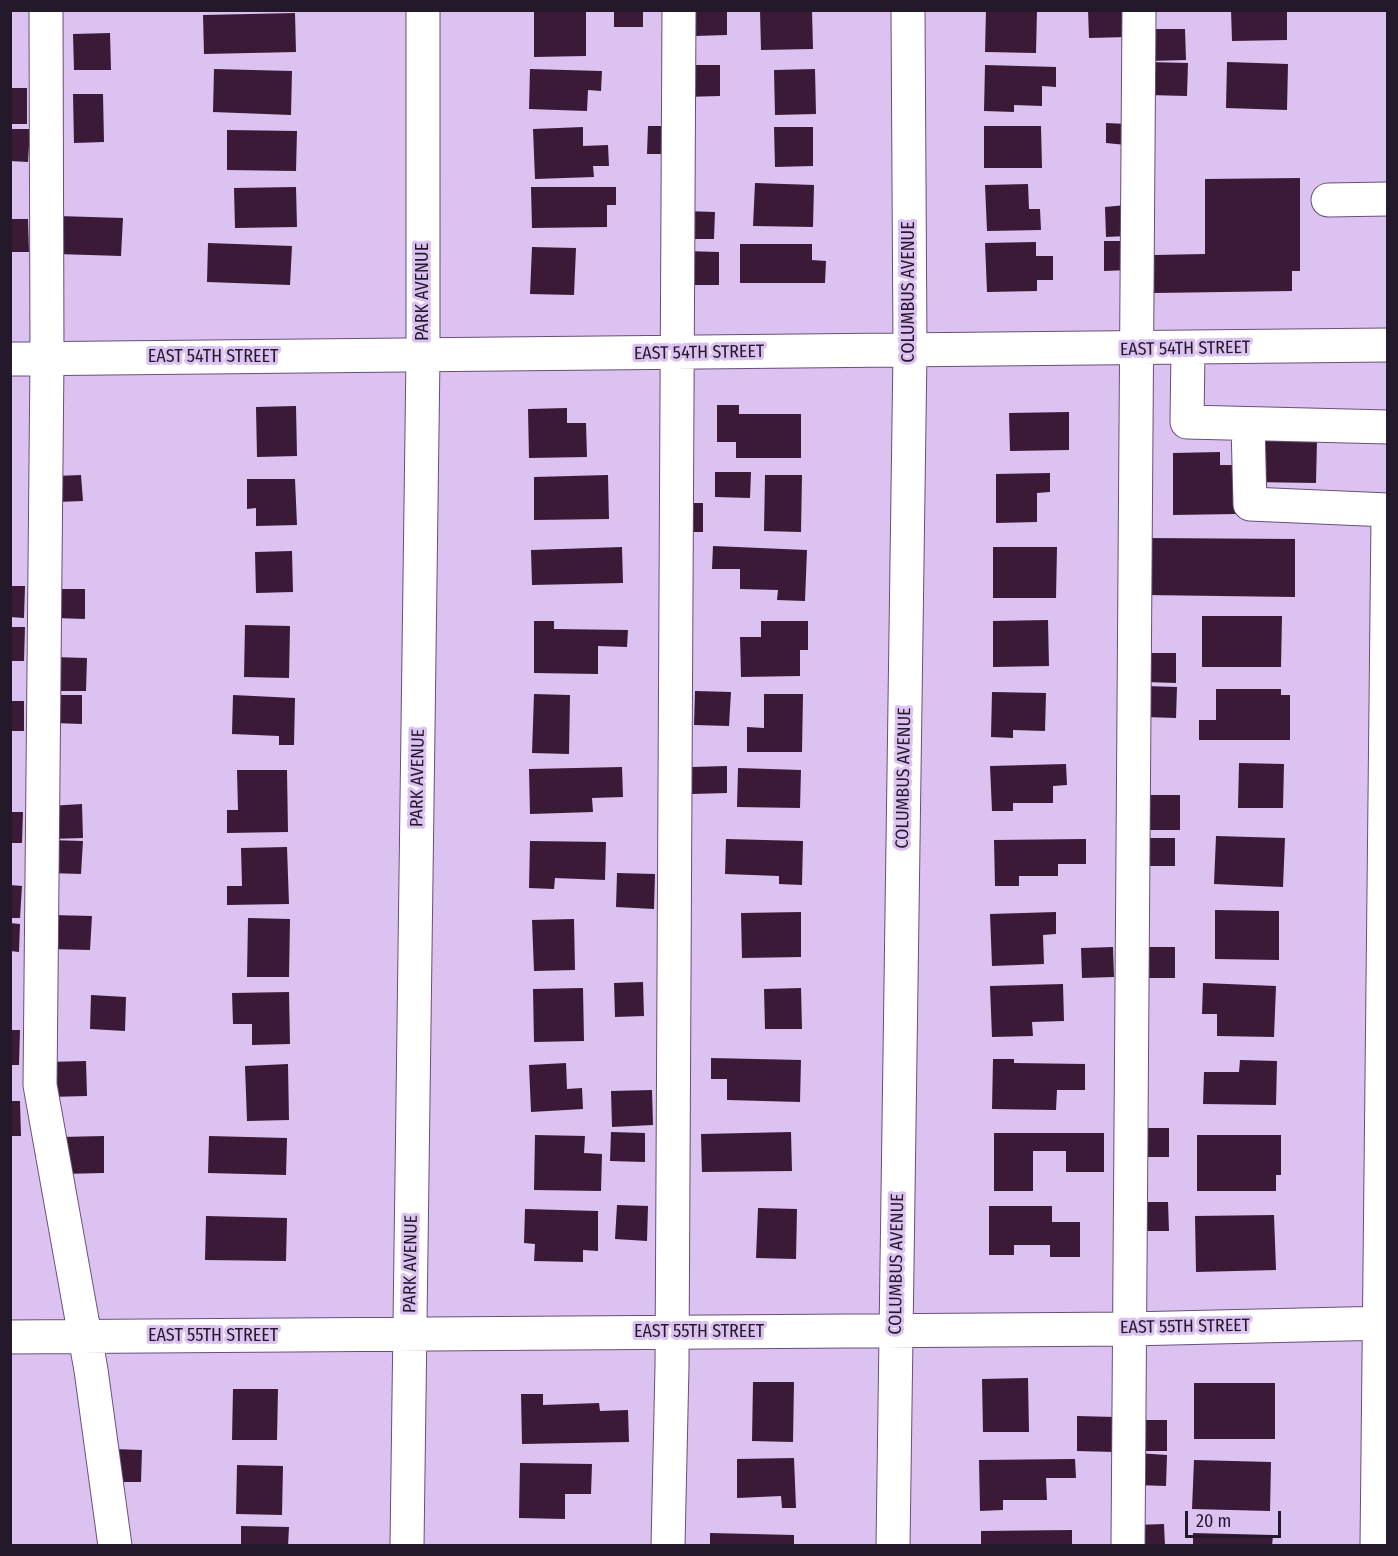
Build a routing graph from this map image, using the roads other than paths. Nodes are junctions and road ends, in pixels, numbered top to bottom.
1 (46, 10) edge
2 (423, 10) edge
3 (679, 10) edge
4 (908, 10) edge
5 (1139, 10) edge
6 (1388, 199) edge
7 (1328, 200) dead end
8 (1388, 345) edge
9 (1138, 349) junction
10 (1188, 349) junction
11 (910, 351) junction
12 (679, 354) junction
13 (423, 356) junction
14 (10, 358) edge
15 (47, 358) junction
16 (1248, 424) junction
17 (1388, 427) edge
18 (1388, 510) edge
19 (1388, 517) edge
20 (1384, 1323) edge
21 (1129, 1329) junction
22 (896, 1330) junction
23 (671, 1332) junction
24 (410, 1334) junction
25 (10, 1337) edge
26 (86, 1337) junction
27 (115, 1545) edge
28 (407, 1545) edge
29 (668, 1545) edge
30 (893, 1545) edge
31 (1128, 1545) edge
32 (1377, 1545) edge

1 - 15 street
2 - 13 street, PARK AVENUE
3 - 12 street
4 - 11 street, COLUMBUS AVENUE
5 - 9 street
6 - 7 street
8 - 10 street, EAST 54TH STREET
9 - 10 street, EAST 54TH STREET
9 - 11 street, EAST 54TH STREET
9 - 21 street
10 - 16 street
11 - 12 street, EAST 54TH STREET
11 - 22 street, COLUMBUS AVENUE
12 - 13 street, EAST 54TH STREET
12 - 23 street
13 - 15 street, EAST 54TH STREET
13 - 24 street, PARK AVENUE
14 - 15 street, EAST 54TH STREET
15 - 26 street
16 - 17 street
16 - 18 street
19 - 20 street
20 - 21 street, EAST 55TH STREET
20 - 32 street
21 - 22 street, EAST 55TH STREET
21 - 31 street
22 - 23 street, EAST 55TH STREET
22 - 30 street, COLUMBUS AVENUE
23 - 24 street, EAST 55TH STREET
23 - 29 street
24 - 26 street, EAST 55TH STREET
24 - 28 street, PARK AVENUE
25 - 26 street, EAST 55TH STREET
26 - 27 street

